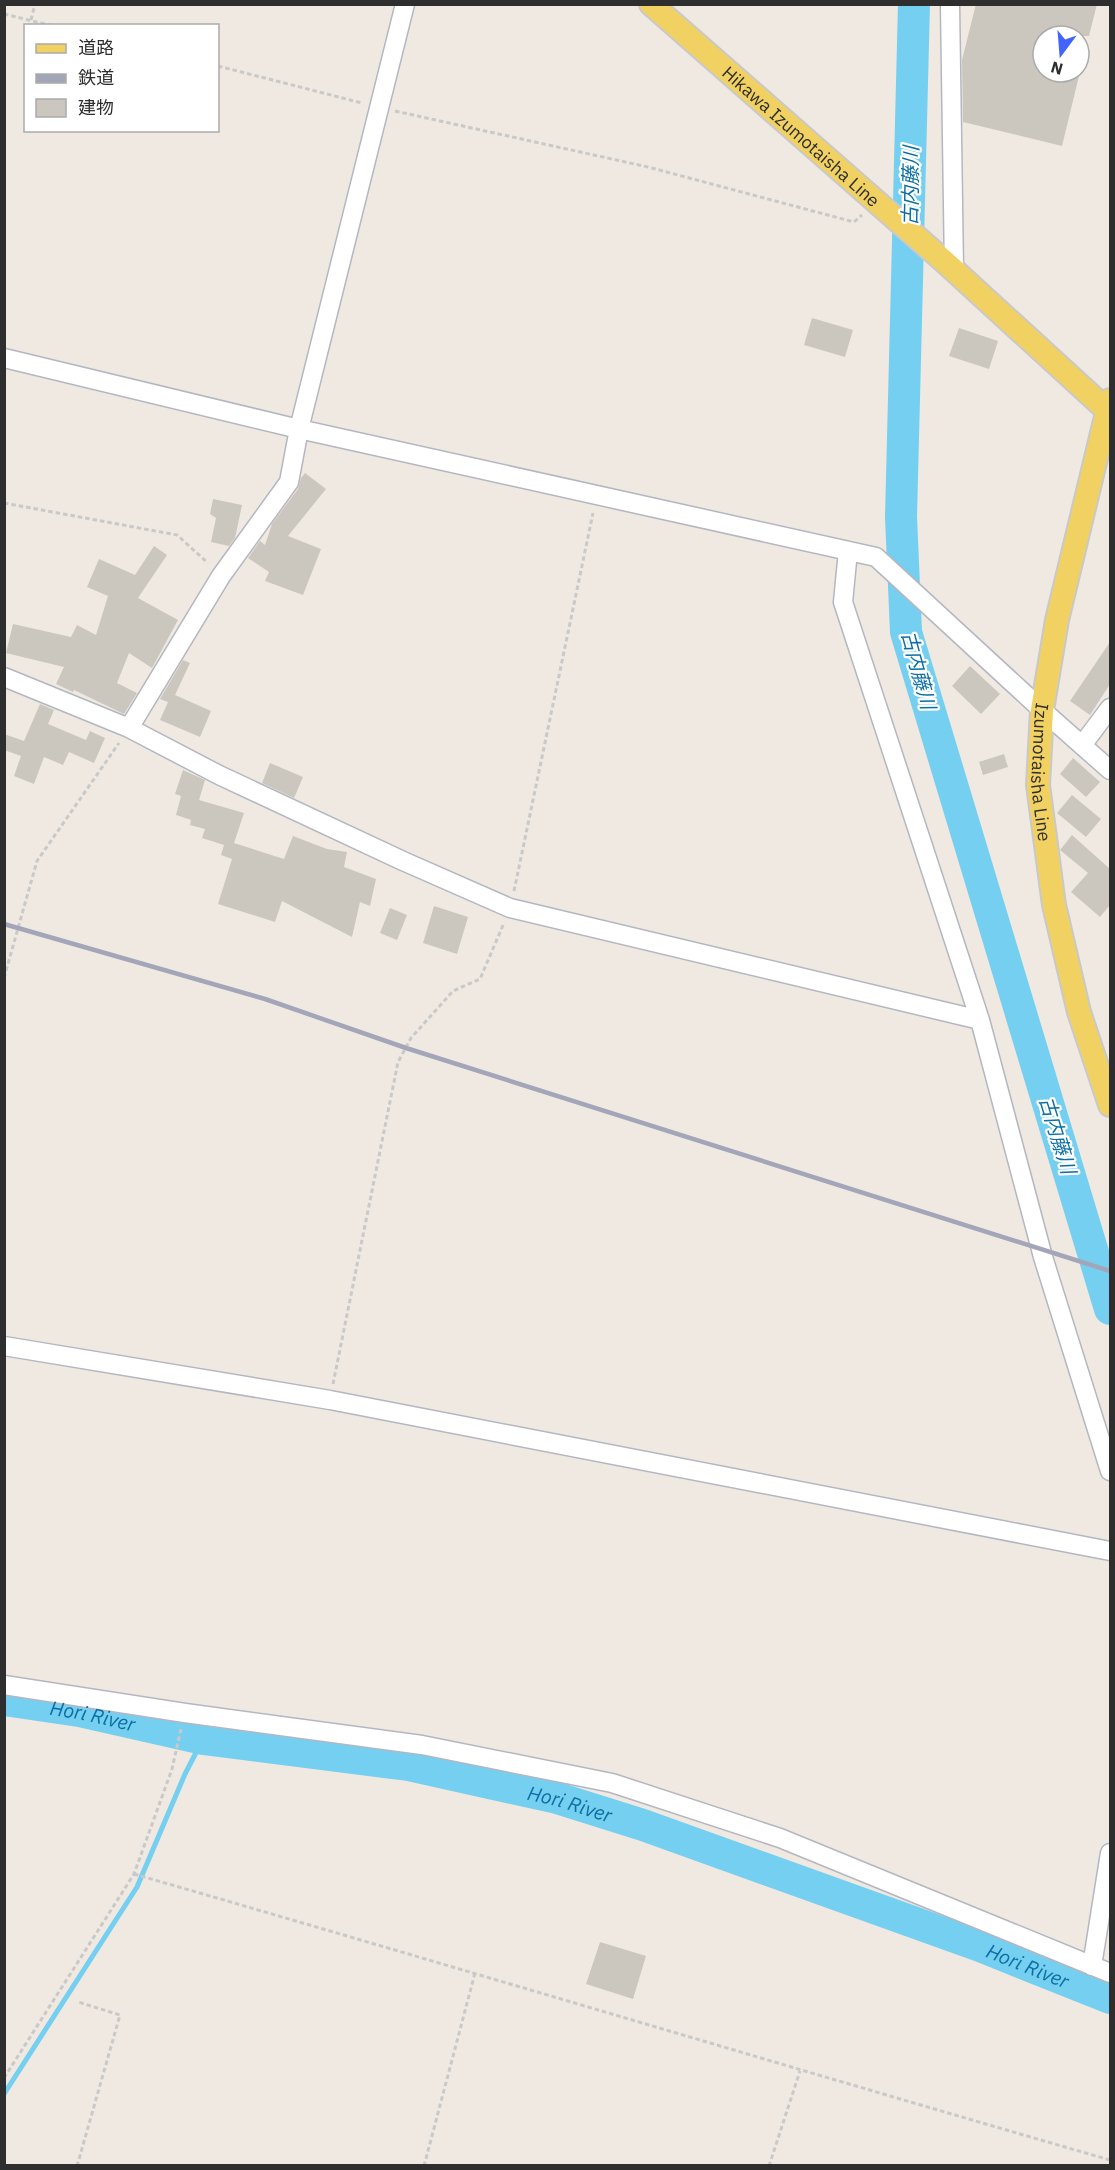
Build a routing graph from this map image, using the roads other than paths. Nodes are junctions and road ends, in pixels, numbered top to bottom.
1 (405, 4) edge
2 (651, 4) edge
3 (950, 4) edge
4 (950, 266) junction
5 (4, 358) edge
6 (1110, 408) edge
7 (299, 429) junction
8 (848, 551) junction
9 (4, 677) edge
10 (1110, 708) edge
11 (1042, 710) junction
12 (129, 728) junction
13 (1083, 744) junction
14 (1110, 770) edge
15 (980, 1020) junction
16 (1110, 1105) edge
17 (4, 1346) edge
18 (1110, 1471) edge
19 (1110, 1551) edge
20 (4, 1685) edge
21 (1110, 1853) edge
22 (1092, 1966) junction
23 (1110, 1973) edge

1 - 7 street
2 - 4 main road, Hikawa Izumotaisha Line
3 - 4 street
4 - 6 main road, Hikawa Izumotaisha Line
5 - 7 street
6 - 11 main road, Izumotaisha Line
7 - 8 street
7 - 12 street
8 - 11 street
8 - 15 street
9 - 12 street
10 - 13 street
11 - 13 street
11 - 16 main road, Izumotaisha Line
12 - 15 street
13 - 14 street
15 - 18 street
17 - 19 street
20 - 22 street
21 - 22 street
22 - 23 street

